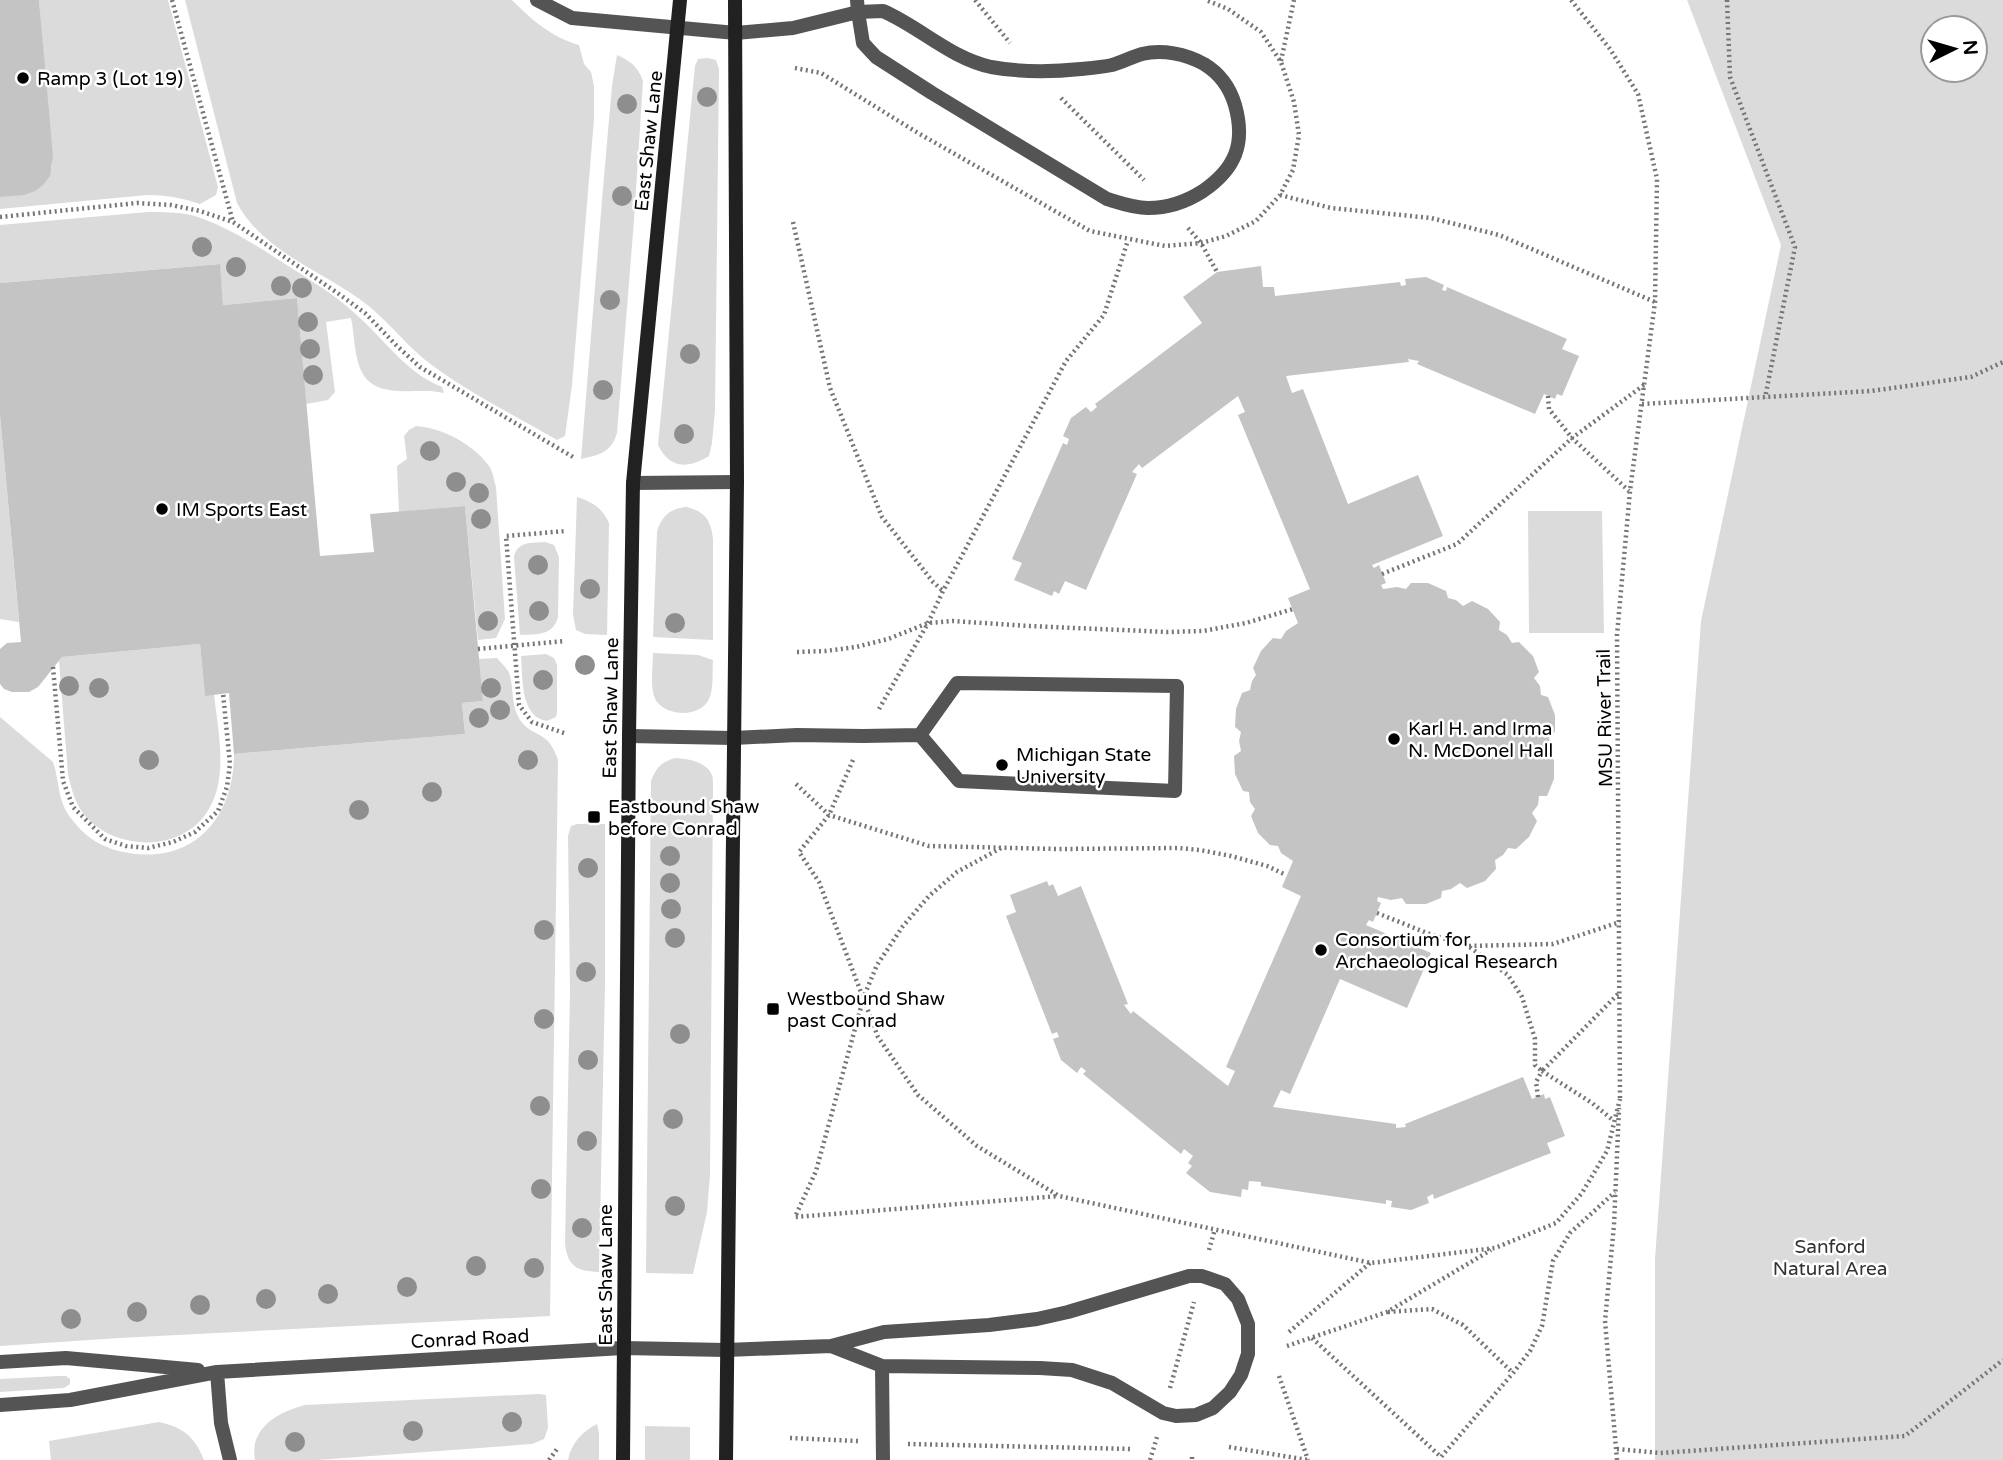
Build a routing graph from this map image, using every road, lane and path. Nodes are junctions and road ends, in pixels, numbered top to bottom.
1 (172, 0) edge
2 (537, 0) edge
3 (680, 0) edge
4 (735, 0) edge
5 (975, 0) edge
6 (1206, 0) edge
7 (1294, 0) edge
8 (1571, 0) edge
9 (1727, 0) edge
10 (858, 6) edge
11 (678, 28) junction
12 (736, 33) junction
13 (1281, 62) junction
14 (795, 68) dead end
15 (1033, 71) junction
16 (1280, 195) junction
17 (1171, 206) junction
18 (0, 217) edge
19 (233, 222) junction
20 (793, 222) dead end
21 (1128, 240) junction
22 (1201, 243) junction
23 (1217, 272) dead end
24 (1655, 302) junction
25 (2003, 362) edge
26 (1645, 384) junction
27 (1548, 396) dead end
28 (1765, 398) junction
29 (1642, 404) junction
30 (1572, 438) junction
31 (573, 457) dead end
32 (737, 482) junction
33 (633, 483) junction
34 (1630, 491) junction
35 (566, 531) dead end
36 (1382, 574) dead end
37 (943, 591) junction
38 (1293, 609) dead end
39 (928, 622) junction
40 (565, 641) dead end
41 (515, 646) junction
42 (478, 649) dead end
43 (797, 652) dead end
44 (54, 667) dead end
45 (223, 693) dead end
46 (564, 733) dead end
47 (920, 735) junction
48 (863, 736) junction
49 (628, 737) junction
50 (733, 738) junction
51 (796, 784) dead end
52 (829, 815) junction
53 (1001, 848) junction
54 (1286, 875) dead end
55 (1377, 913) dead end
56 (1620, 922) junction
57 (1468, 946) junction
58 (1620, 991) junction
59 (864, 996) junction
60 (1542, 1071) junction
61 (1538, 1097) dead end
62 (1620, 1099) junction
63 (1614, 1121) junction
64 (1615, 1192) junction
65 (1059, 1196) junction
66 (1215, 1229) junction
67 (1495, 1248) junction
68 (1371, 1263) junction
69 (1202, 1276) junction
70 (1387, 1312) junction
71 (1289, 1332) dead end
72 (1312, 1338) junction
73 (831, 1346) junction
74 (1287, 1346) dead end
75 (623, 1348) junction
76 (726, 1349) junction
77 (2003, 1360) edge
78 (0, 1362) edge
79 (882, 1366) junction
80 (217, 1372) junction
81 (1513, 1373) junction
82 (1279, 1376) dead end
83 (0, 1405) edge
84 (1163, 1413) junction
85 (790, 1438) dead end
86 (882, 1442) junction
87 (1229, 1447) dead end
88 (557, 1449) dead end
89 (1131, 1449) dead end
90 (1617, 1449) junction
91 (230, 1460) edge
92 (549, 1460) edge
93 (623, 1460) edge
94 (726, 1460) edge
95 (883, 1460) edge
96 (1150, 1460) edge
97 (1308, 1460) edge
98 (1617, 1460) edge

1 - 19 path
2 - 11 street
3 - 11 street, East Shaw Lane
4 - 12 street
5 - 15 path
6 - 13 path
7 - 13 path
8 - 24 path, MSU River Trail
9 - 28 path
10 - 12 street
10 - 15 street
10 - 17 street
11 - 12 street
11 - 33 street, East Shaw Lane
12 - 32 street
13 - 16 path
14 - 21 path
15 - 17 path
15 - 17 street
16 - 22 path
16 - 24 path
17 - 22 path
18 - 19 path
19 - 31 path
20 - 37 path
21 - 22 path
21 - 37 path
22 - 23 path
24 - 26 path, MSU River Trail
25 - 28 path
26 - 29 path, MSU River Trail
26 - 30 path
27 - 30 path
28 - 29 path
29 - 34 path, MSU River Trail
30 - 34 path
30 - 36 path
32 - 33 street
32 - 50 street
33 - 49 street, East Shaw Lane
34 - 56 path, MSU River Trail
35 - 41 path
37 - 39 path
38 - 39 path
39 - 43 path
39 - 48 path
40 - 41 path
41 - 42 path
41 - 46 path
44 - 45 path
47 - 47 street
47 - 48 street
48 - 50 street
48 - 52 path
49 - 50 street
49 - 75 street, East Shaw Lane
50 - 76 street
51 - 52 path
52 - 53 path
52 - 59 path
53 - 54 path
53 - 59 path
55 - 57 path
56 - 57 path
56 - 58 path, MSU River Trail
57 - 60 path
58 - 60 path
58 - 62 path, MSU River Trail
59 - 65 path
59 - 65 path
60 - 61 path
60 - 63 path
62 - 63 path
62 - 64 path, MSU River Trail
63 - 67 path
64 - 81 path
64 - 90 path, MSU River Trail
65 - 66 path
66 - 68 path
66 - 69 path
67 - 68 path
67 - 70 path
68 - 71 path
69 - 73 street
69 - 84 path
69 - 84 street
70 - 72 path
70 - 81 path
72 - 74 path
72 - 81 path
73 - 76 street, Conrad Road
73 - 79 street
75 - 76 street, Conrad Road
75 - 80 street, Conrad Road
75 - 93 street, East Shaw Lane
76 - 94 street
77 - 90 path
78 - 80 street, Conrad Road
79 - 84 street
79 - 86 street
80 - 83 street, Conrad Road
80 - 91 street
82 - 97 path
84 - 96 path
85 - 86 path
86 - 89 path
86 - 95 street
87 - 97 path
88 - 92 path
90 - 98 path, MSU River Trail

